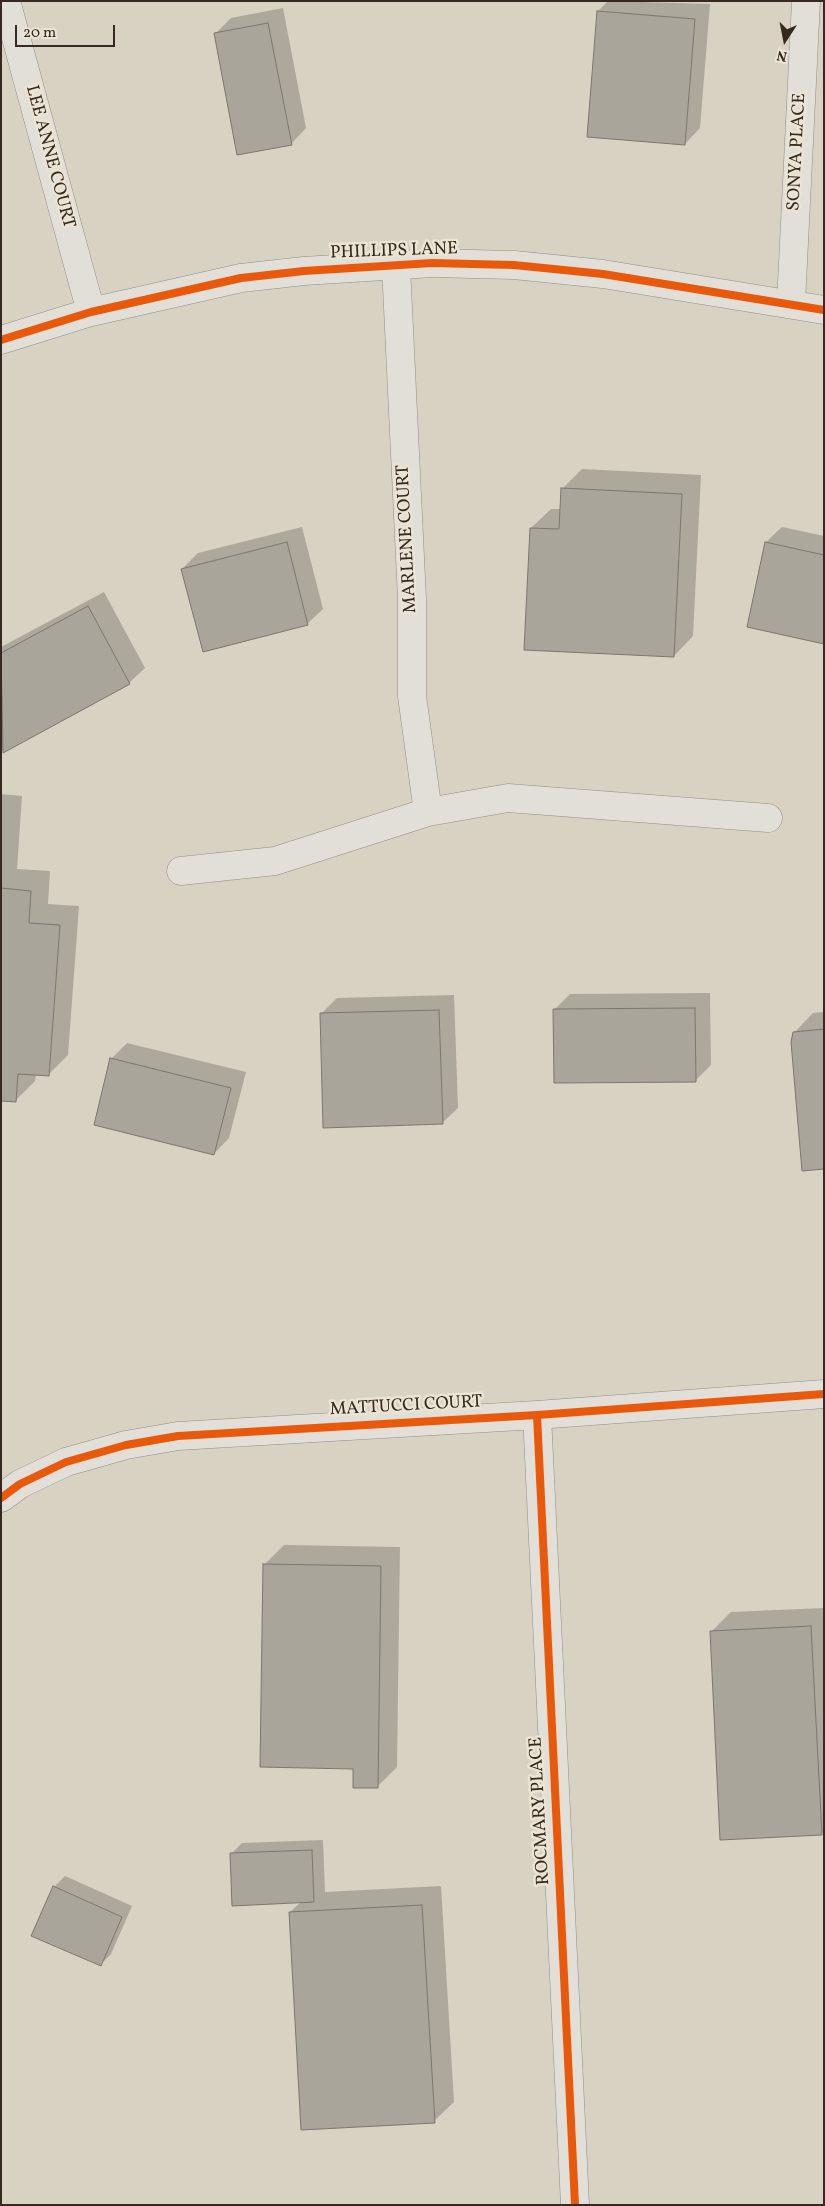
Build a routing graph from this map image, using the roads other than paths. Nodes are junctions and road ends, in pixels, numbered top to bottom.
1 (6, 1) edge
2 (806, 1) edge
3 (396, 266) junction
4 (791, 303) junction
5 (824, 310) edge
6 (91, 312) junction
7 (1, 340) edge
8 (428, 812) junction
9 (768, 818) dead end
10 (181, 871) dead end
11 (824, 1394) edge
12 (537, 1415) junction
13 (1, 1498) edge
14 (575, 2205) edge

1 - 6 street, LEE ANNE COURT
2 - 4 street, SONYA PLACE
3 - 4 street, PHILLIPS LANE
3 - 6 street, PHILLIPS LANE
3 - 8 street, MARLENE COURT
4 - 5 street, PHILLIPS LANE
6 - 7 street, PHILLIPS LANE
8 - 9 street
8 - 10 street
11 - 12 street, MATTUCCI COURT
12 - 13 street, MATTUCCI COURT
12 - 14 street, ROCMARY PLACE

